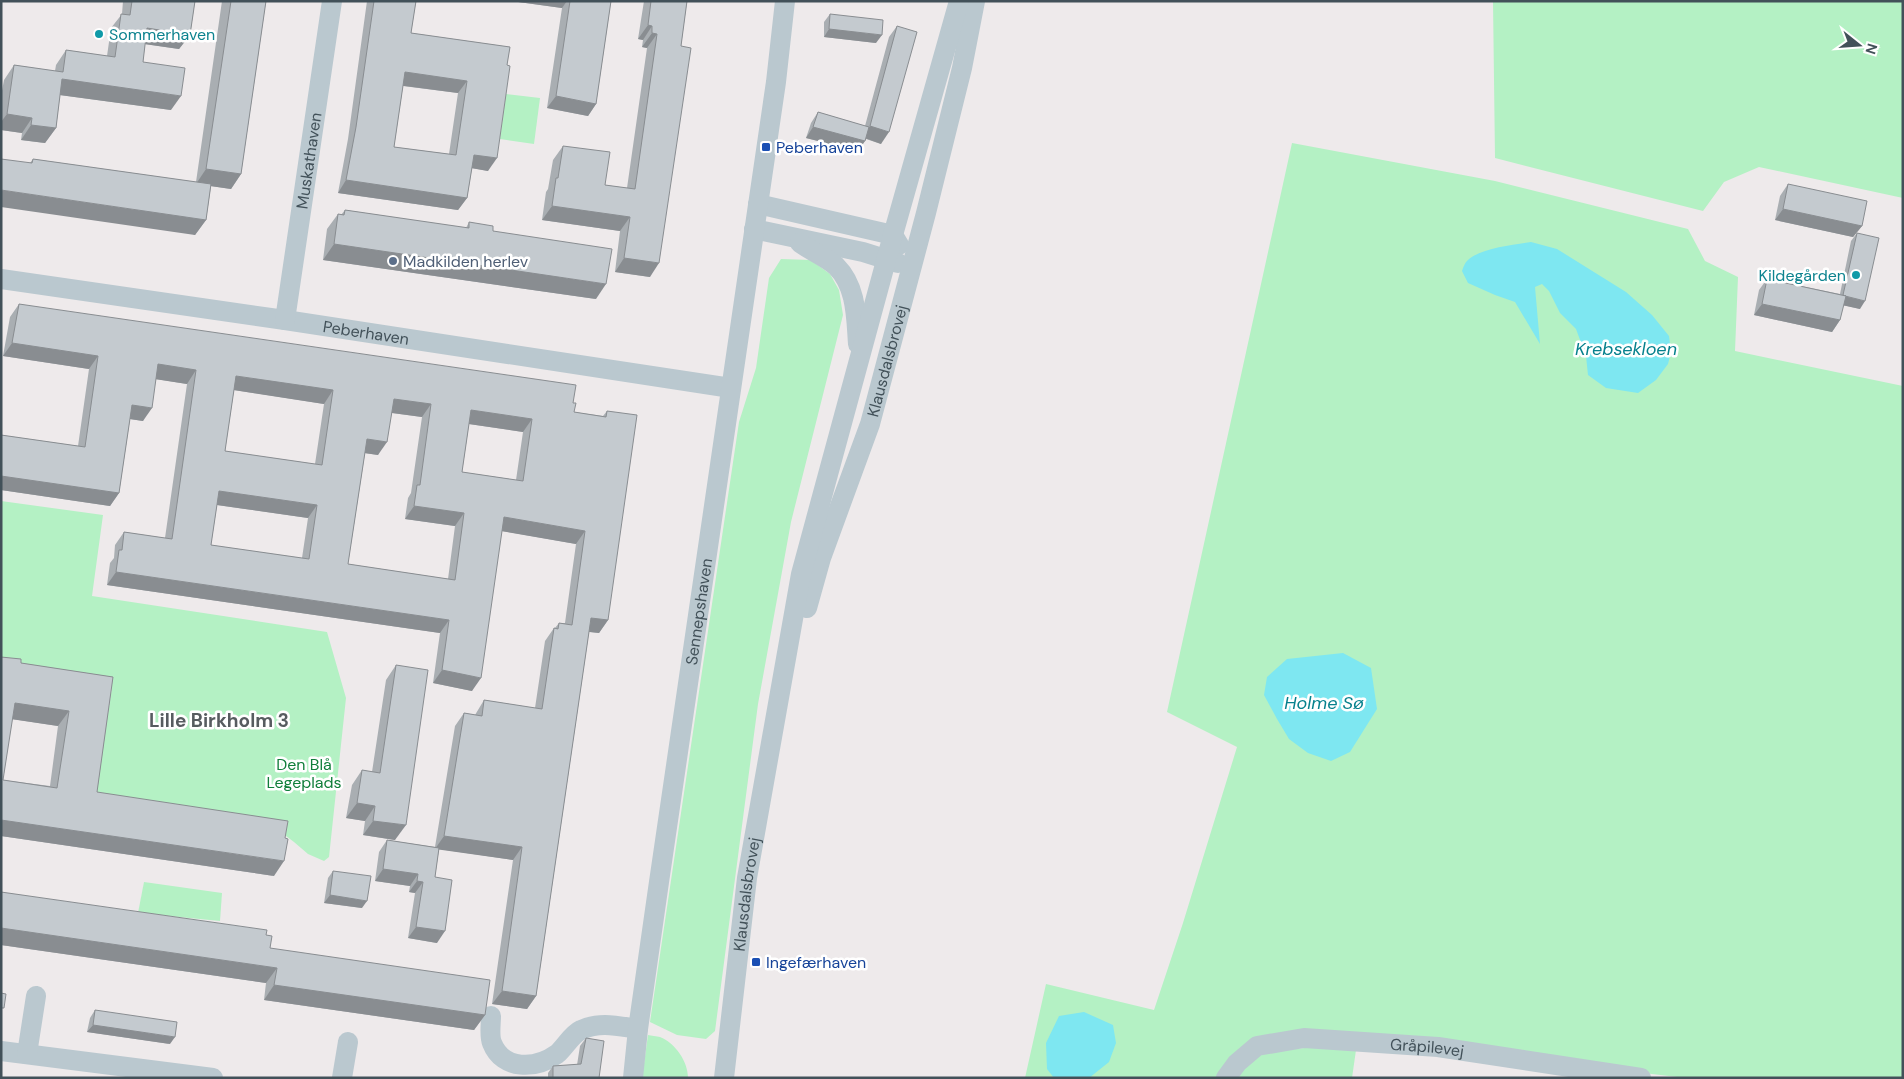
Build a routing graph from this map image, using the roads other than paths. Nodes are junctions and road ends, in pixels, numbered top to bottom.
1 (332, 1) edge
2 (785, 1) edge
3 (959, 1) edge
4 (975, 1) edge
5 (758, 204) junction
6 (754, 229) junction
7 (893, 235) junction
8 (787, 236) junction
9 (886, 259) junction
10 (912, 266) junction
11 (1, 280) edge
12 (285, 320) junction
13 (859, 360) junction
14 (731, 388) junction
15 (777, 713) junction
16 (36, 996) dead end
17 (491, 1016) dead end
18 (638, 1029) junction
19 (348, 1042) dead end
20 (1, 1050) edge
21 (27, 1054) junction
22 (213, 1078) edge
23 (342, 1078) edge
24 (633, 1078) edge
25 (724, 1078) edge
26 (1226, 1078) edge
27 (1642, 1078) edge

1 - 12 street, Muskathaven
2 - 5 street, Sennepshaven
3 - 7 street, Klausdalsbrovej
4 - 10 street, Klausdalsbrovej
5 - 6 street, Sennepshaven
5 - 7 street
6 - 8 street
6 - 14 street, Sennepshaven
7 - 9 street, Klausdalsbrovej
7 - 10 street
8 - 9 street
8 - 13 street
9 - 10 street
9 - 13 street, Klausdalsbrovej
10 - 15 street, Klausdalsbrovej
11 - 12 street, Peberhaven
12 - 14 street, Peberhaven
13 - 15 street, Klausdalsbrovej
14 - 18 street, Sennepshaven
15 - 25 street, Klausdalsbrovej
16 - 21 street
17 - 18 street
18 - 24 street
19 - 23 street
20 - 21 street
21 - 22 street
26 - 27 street, Gråpilevej

